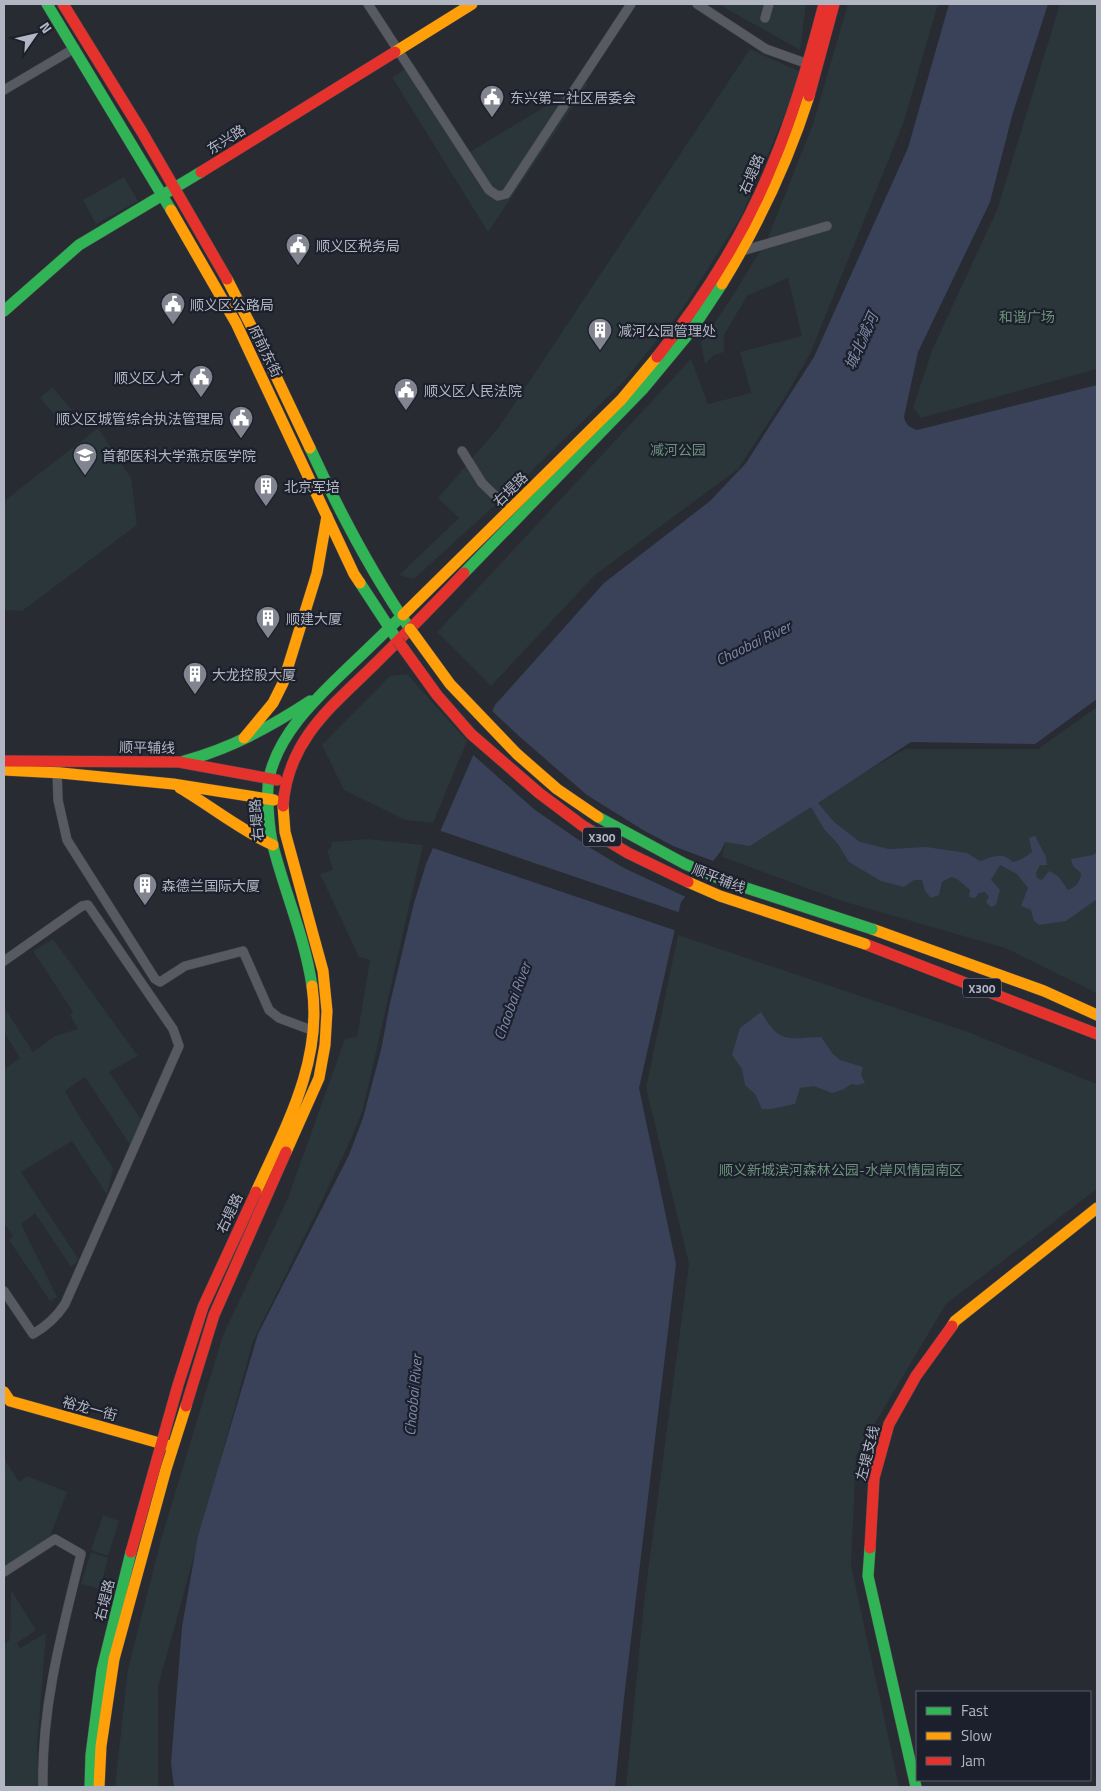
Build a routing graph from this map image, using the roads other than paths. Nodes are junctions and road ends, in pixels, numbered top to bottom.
1 (47, 4) edge
2 (63, 4) edge
3 (368, 4) edge
4 (472, 4) edge
5 (631, 4) edge
6 (697, 4) edge
7 (769, 4) edge
8 (824, 4) edge
9 (834, 4) edge
10 (766, 18) dead end
11 (75, 48) junction
12 (397, 50) junction
13 (808, 64) junction
14 (4, 90) edge
15 (176, 188) junction
16 (164, 196) junction
17 (827, 226) dead end
18 (742, 251) junction
19 (4, 311) edge
20 (462, 451) dead end
21 (510, 510) junction
22 (327, 516) junction
23 (401, 618) junction
24 (389, 628) junction
25 (410, 629) junction
26 (398, 641) junction
27 (324, 691) junction
28 (244, 738) junction
29 (4, 761) edge
30 (179, 762) junction
31 (57, 767) junction
32 (4, 770) edge
33 (269, 779) junction
34 (287, 781) junction
35 (173, 784) junction
36 (268, 800) junction
37 (284, 800) junction
38 (273, 846) junction
39 (4, 961) edge
40 (1097, 1015) edge
41 (314, 1031) junction
42 (1097, 1034) edge
43 (1097, 1208) edge
44 (4, 1291) edge
45 (6, 1400) edge
46 (168, 1445) junction
47 (4, 1572) edge
48 (914, 1786) edge
49 (43, 1787) edge
50 (90, 1787) edge
51 (99, 1787) edge

1 - 11 main road, 府前东街
2 - 15 main road, 府前东街
3 - 12 street
4 - 12 main road, 东兴路
5 - 12 street
6 - 13 street
7 - 10 street
8 - 13 main road, 右堤路
9 - 18 main road, 右堤路
11 - 14 street
11 - 16 main road, 府前东街
12 - 15 main road, 东兴路
13 - 21 main road, 右堤路
15 - 16 main road, 东兴路
15 - 23 main road, 府前东街
16 - 19 main road, 东兴路
16 - 22 main road, 府前东街
17 - 18 street
18 - 25 main road, 右堤路
20 - 21 street
21 - 23 main road, 右堤路
22 - 24 main road, 府前东街
22 - 28 main road
23 - 24 main road, 右堤路
23 - 25 main road, 府前东街
24 - 26 main road, 府前东街
24 - 27 main road, 右堤路
25 - 26 main road, 右堤路
25 - 40 main road, 顺平辅线 / X300, bridge
26 - 34 main road, 右堤路
26 - 42 main road, 顺平辅线 / X300, bridge
27 - 28 main road
27 - 33 main road, 右堤路
28 - 30 main road
29 - 31 main road, 顺平辅线
30 - 31 main road, 顺平辅线
30 - 33 main road, 顺平辅线
31 - 32 main road, 顺平辅线
31 - 35 main road, 顺平辅线
31 - 41 street
33 - 34 main road, 顺平辅线
33 - 36 main road, 右堤路
34 - 37 main road, 右堤路
35 - 36 main road, 顺平辅线
35 - 38 main road
36 - 37 main road, 顺平辅线
36 - 38 main road, 右堤路
37 - 46 main road, 右堤路
38 - 41 main road, 右堤路
39 - 44 street
41 - 46 main road, 右堤路
43 - 48 main road, 左堤支线
45 - 46 main road, 裕龙一街
46 - 50 main road, 右堤路
46 - 51 main road, 右堤路
47 - 49 street

